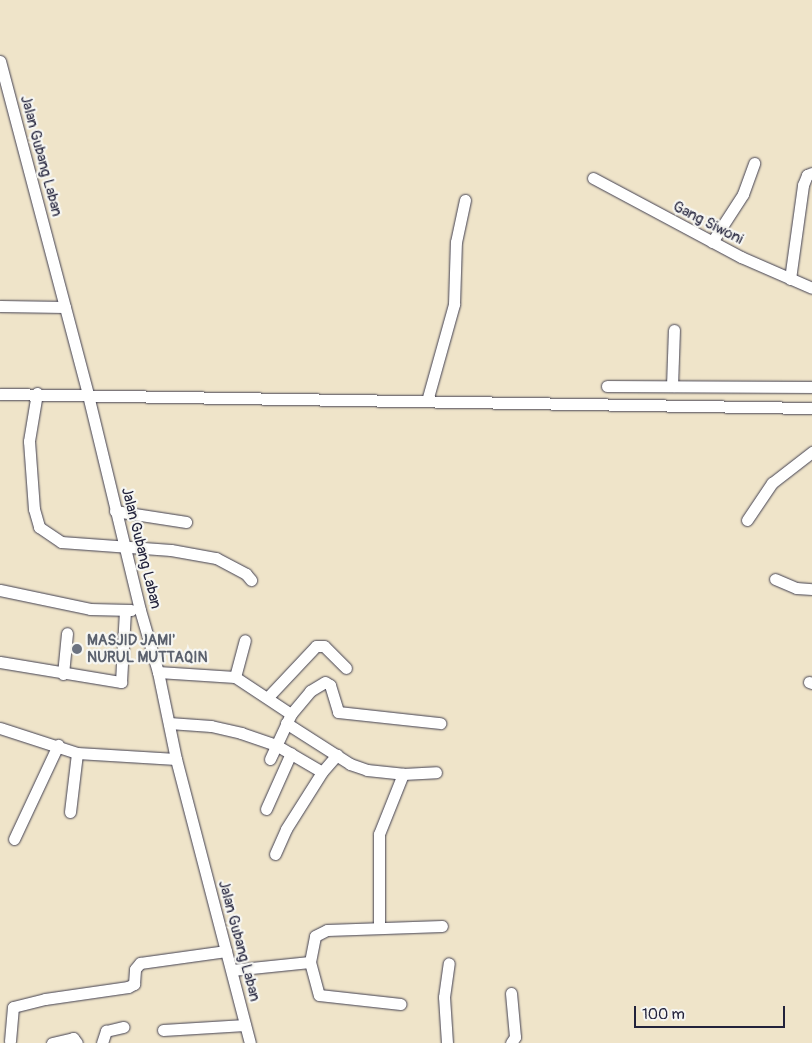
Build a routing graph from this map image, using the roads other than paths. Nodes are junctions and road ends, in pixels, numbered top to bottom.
1 (0, 61) edge
2 (754, 163) dead end
3 (812, 172) edge
4 (593, 178) dead end
5 (465, 200) dead end
6 (712, 242) junction
7 (790, 279) junction
8 (812, 288) edge
9 (0, 306) edge
10 (65, 307) junction
11 (674, 330) dead end
12 (607, 386) dead end
13 (672, 386) junction
14 (812, 387) edge
15 (37, 393) junction
16 (0, 394) edge
17 (88, 395) junction
18 (730, 395) junction
19 (426, 401) junction
20 (812, 408) edge
21 (812, 452) edge
22 (115, 510) junction
23 (747, 520) dead end
24 (186, 522) dead end
25 (124, 546) junction
26 (775, 579) dead end
27 (251, 580) dead end
28 (812, 589) edge
29 (0, 590) edge
30 (125, 610) junction
31 (140, 610) junction
32 (67, 633) dead end
33 (245, 640) dead end
34 (0, 662) edge
35 (346, 668) dead end
36 (158, 672) junction
37 (63, 674) junction
38 (235, 677) junction
39 (268, 696) junction
40 (289, 719) junction
41 (169, 723) junction
42 (440, 724) dead end
43 (0, 728) edge
44 (58, 745) junction
45 (276, 745) junction
46 (77, 753) junction
47 (291, 753) junction
48 (337, 755) junction
49 (176, 759) junction
50 (270, 760) dead end
51 (322, 772) junction
52 (436, 772) dead end
53 (403, 774) junction
54 (266, 809) dead end
55 (70, 812) dead end
56 (14, 839) dead end
57 (275, 854) dead end
58 (442, 926) dead end
59 (379, 928) junction
60 (226, 951) junction
61 (310, 962) junction
62 (449, 963) dead end
63 (232, 970) junction
64 (511, 993) dead end
65 (401, 1004) dead end
66 (245, 1025) junction
67 (124, 1027) dead end
68 (163, 1030) dead end
69 (10, 1041) dead end
70 (52, 1043) edge
71 (77, 1043) edge
72 (102, 1043) edge
73 (250, 1043) edge
74 (447, 1043) edge
75 (511, 1043) edge

1 - 10 street, Jalan Gubang Laban
2 - 6 street
3 - 7 street
4 - 6 street, Gang Siwoni
5 - 19 street
6 - 7 street, Gang Siwoni
7 - 8 street, Gang Siwoni
9 - 10 street
10 - 17 street, Jalan Gubang Laban
11 - 13 street
12 - 13 street
13 - 18 street
14 - 18 street
15 - 16 street
15 - 17 street
15 - 25 street
17 - 19 street
17 - 22 street, Jalan Gubang Laban
18 - 19 street
18 - 20 street
21 - 23 street
22 - 24 street
22 - 25 street, Jalan Gubang Laban
25 - 27 street
25 - 31 street, Jalan Gubang Laban
26 - 28 street
29 - 30 street
30 - 31 street
30 - 37 street
31 - 36 street, Jalan Gubang Laban
32 - 37 street
33 - 38 street
34 - 37 street
35 - 39 street
36 - 38 street
36 - 41 street, Jalan Gubang Laban
38 - 39 street
39 - 40 street
40 - 42 street
40 - 45 street
40 - 48 street
41 - 45 street
41 - 49 street, Jalan Gubang Laban
43 - 44 street
44 - 46 street
44 - 56 street
45 - 47 street
45 - 50 street
46 - 49 street
46 - 55 street
47 - 51 street
47 - 54 street
48 - 51 street
48 - 53 street
49 - 60 street, Jalan Gubang Laban
51 - 57 street
52 - 53 street
53 - 59 street
58 - 59 street
59 - 61 street
60 - 63 street, Jalan Gubang Laban
60 - 69 street
61 - 63 street
61 - 65 street
62 - 74 street
63 - 66 street, Jalan Gubang Laban
64 - 75 street
66 - 68 street
66 - 73 street, Jalan Gubang Laban
67 - 72 street
70 - 71 street

